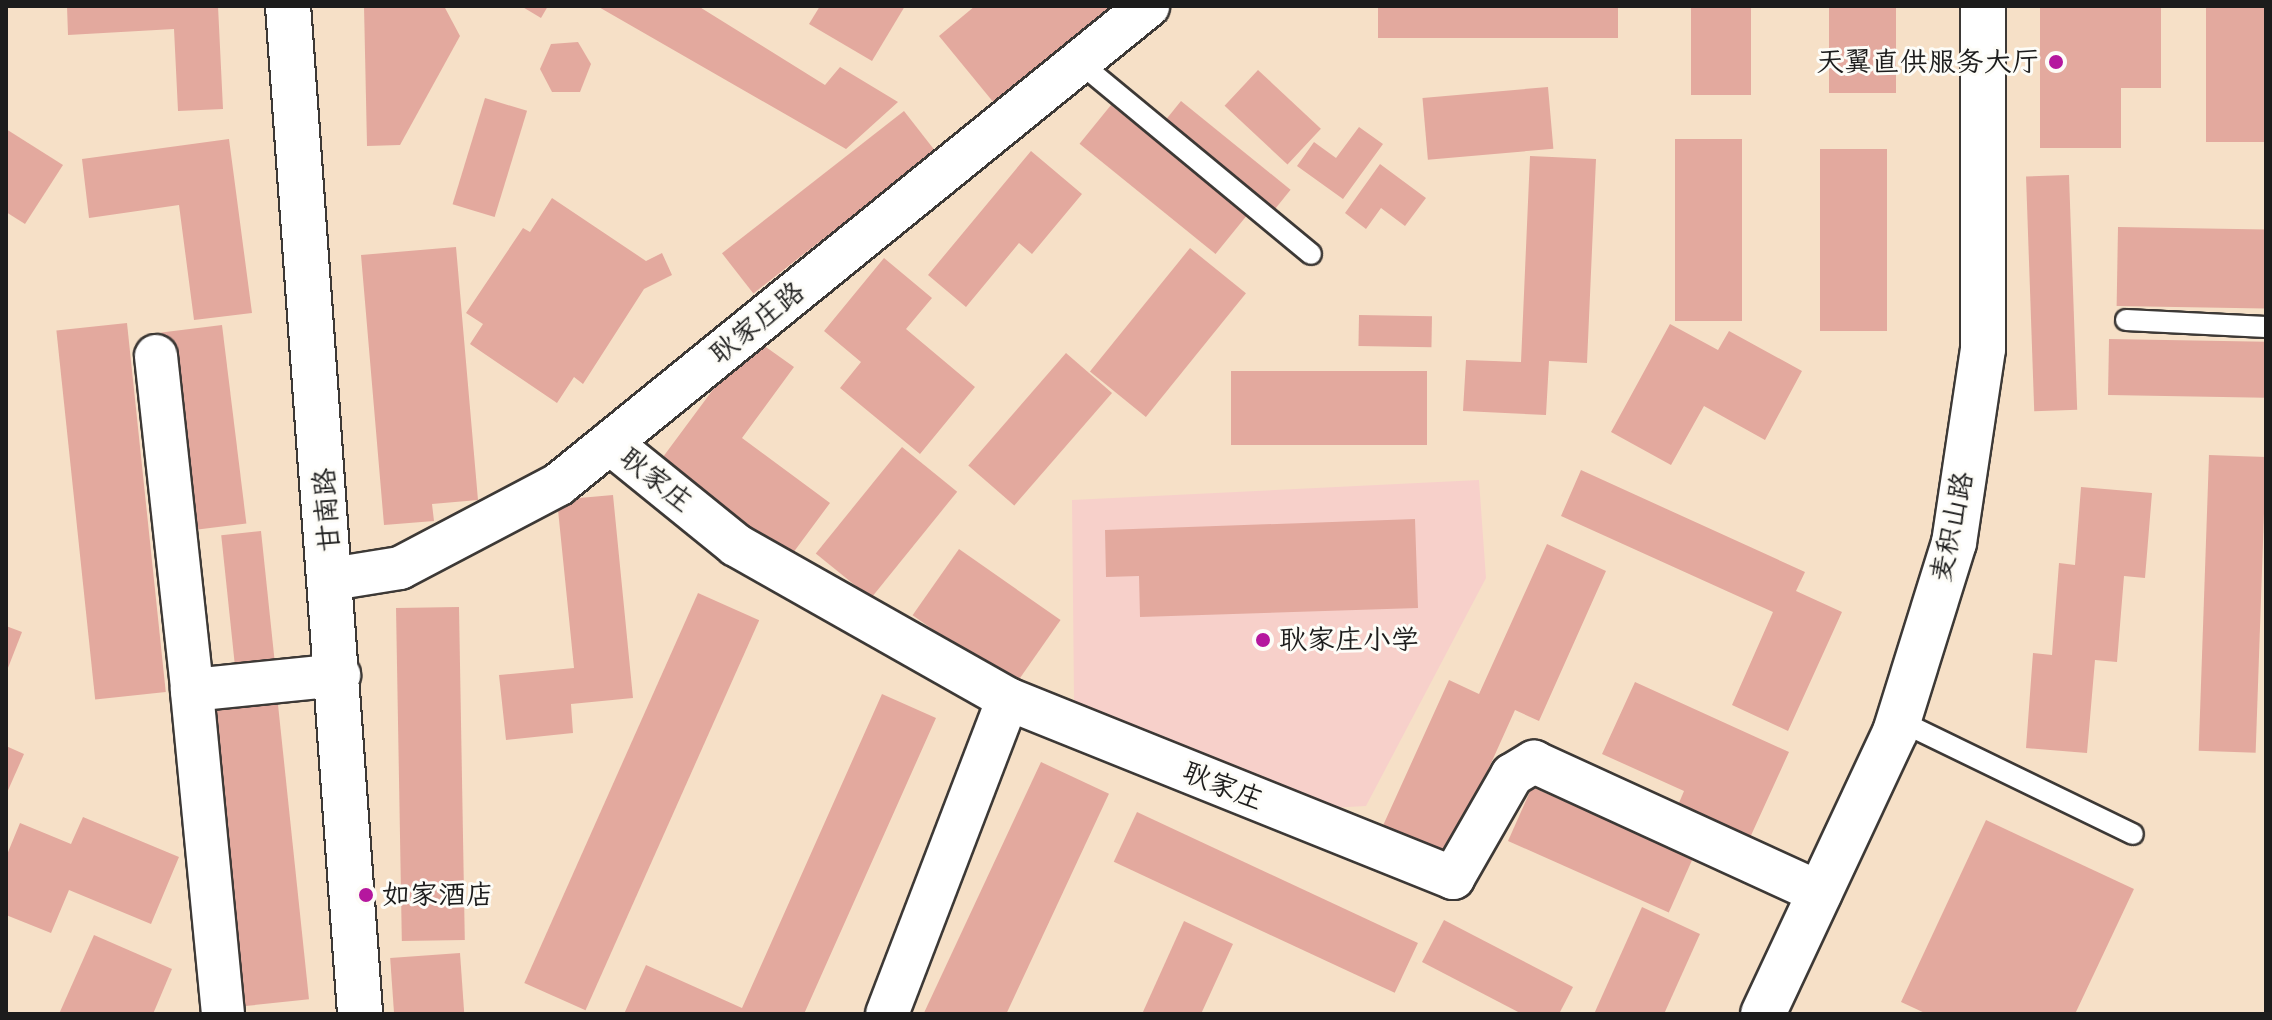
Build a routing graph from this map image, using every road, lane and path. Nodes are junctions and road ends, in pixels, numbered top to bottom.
1 (288, 6) edge
2 (1148, 6) edge
3 (1983, 6) edge
4 (1079, 62) junction
5 (1311, 254) dead end
6 (2126, 320) dead end
7 (2266, 327) edge
8 (156, 356) dead end
9 (610, 443) junction
10 (332, 579) junction
11 (339, 675) junction
12 (192, 690) junction
13 (1008, 699) junction
14 (1898, 720) junction
15 (2133, 834) dead end
16 (1820, 893) junction
17 (223, 1014) edge
18 (360, 1014) edge
19 (887, 1014) edge
20 (1763, 1014) edge

1 - 10 street, 甘南路
2 - 4 street, 耿家庄路
3 - 14 street, 麦积山路
4 - 5 lane
4 - 9 street, 耿家庄路
6 - 7 lane
8 - 12 street
9 - 10 street, 耿家庄路
9 - 13 street, 耿家庄
10 - 11 street, 甘南路
11 - 12 street
11 - 18 street, 甘南路
12 - 17 street
13 - 16 street, 耿家庄
13 - 19 street
14 - 15 lane
14 - 16 street, 麦积山路
16 - 20 street, 麦积山路

